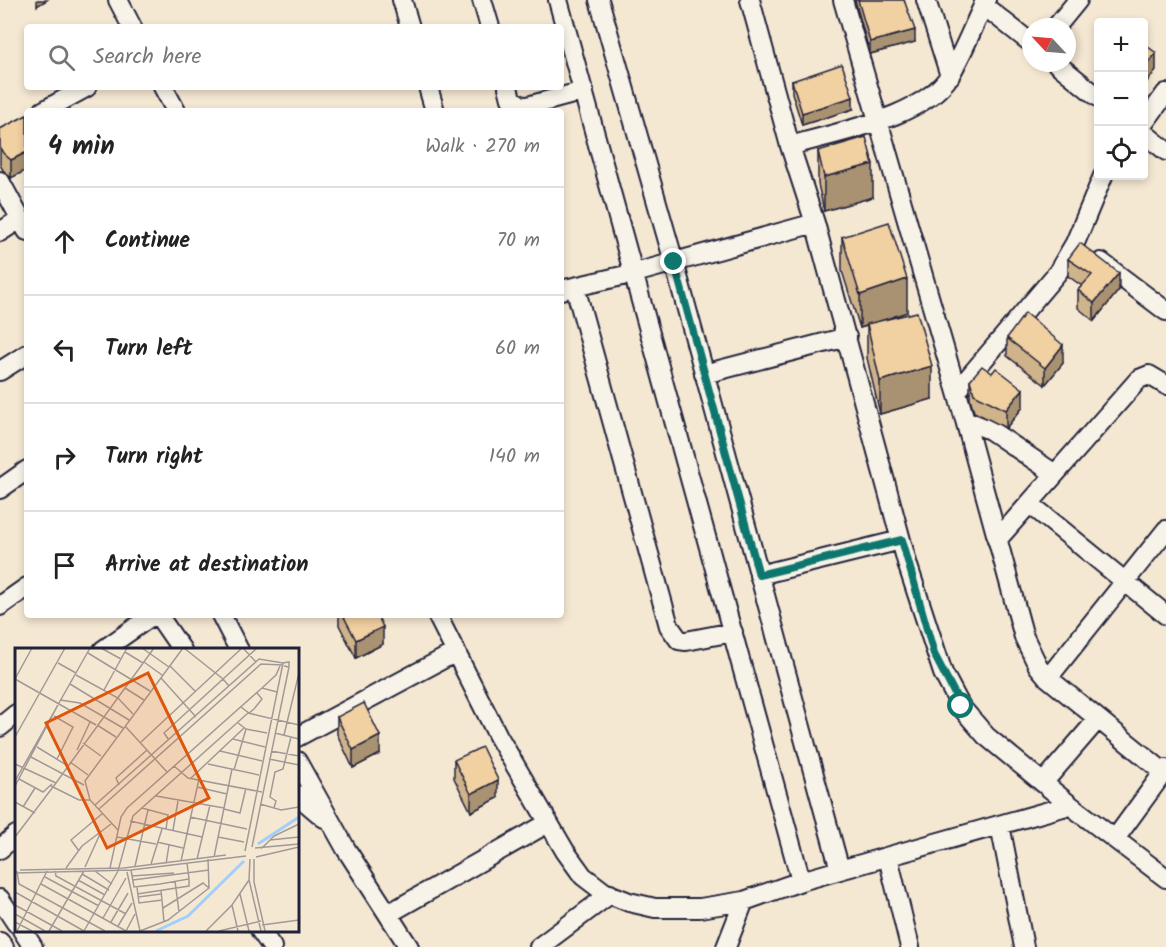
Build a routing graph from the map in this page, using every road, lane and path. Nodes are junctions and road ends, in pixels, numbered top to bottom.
1 (118, 0) edge
2 (402, 0) edge
3 (482, 0) edge
4 (558, 0) edge
5 (599, 0) edge
6 (750, 0) edge
7 (843, 0) edge
8 (926, 0) edge
9 (1078, 0) edge
10 (985, 3) edge
11 (1063, 18) edge
12 (130, 24) edge
13 (409, 24) edge
14 (489, 24) edge
15 (1022, 35) edge
16 (1067, 72) edge
17 (950, 76) junction
18 (82, 90) edge
19 (165, 90) edge
20 (429, 90) edge
21 (508, 90) edge
22 (584, 90) junction
23 (1166, 93) edge
24 (1094, 94) edge
25 (48, 108) edge
26 (174, 108) edge
27 (434, 108) edge
28 (1148, 116) edge
29 (878, 120) junction
30 (1148, 137) edge
31 (790, 146) junction
32 (1166, 151) edge
33 (1101, 180) edge
34 (0, 181) edge
35 (815, 223) junction
36 (24, 226) edge
37 (0, 232) edge
38 (1075, 243) junction
39 (674, 262) junction
40 (635, 273) junction
41 (568, 289) edge
42 (1166, 311) edge
43 (847, 337) junction
44 (24, 356) edge
45 (0, 371) edge
46 (704, 374) junction
47 (1166, 385) edge
48 (957, 392) junction
49 (965, 420) junction
50 (24, 472) edge
51 (1055, 474) junction
52 (0, 489) edge
53 (1029, 504) junction
54 (1166, 530) edge
55 (902, 540) junction
56 (997, 540) junction
57 (759, 575) junction
58 (1125, 581) junction
59 (24, 589) edge
60 (0, 606) edge
61 (1166, 615) edge
62 (149, 618) edge
63 (160, 618) edge
64 (223, 618) edge
65 (439, 618) edge
66 (733, 632) junction
67 (106, 648) edge
68 (181, 648) edge
69 (238, 648) edge
70 (456, 652) junction
71 (1048, 678) junction
72 (15, 715) edge
73 (1098, 719) junction
74 (0, 727) edge
75 (298, 735) edge
76 (298, 763) edge
77 (1165, 771) edge
78 (1043, 783) junction
79 (298, 796) edge
80 (1070, 805) junction
81 (548, 822) junction
82 (332, 825) junction
83 (1000, 825) junction
84 (15, 836) edge
85 (1115, 839) junction
86 (0, 849) edge
87 (888, 857) junction
88 (840, 870) junction
89 (1166, 878) edge
90 (801, 881) junction
91 (610, 894) junction
92 (0, 899) edge
93 (744, 901) junction
94 (388, 914) junction
95 (15, 922) edge
96 (23, 932) edge
97 (261, 932) edge
98 (0, 942) edge
99 (405, 946) edge
100 (4, 947) edge
101 (33, 947) edge
102 (272, 947) edge
103 (539, 947) edge
104 (726, 947) edge
105 (910, 947) edge
106 (1024, 947) edge

1 - 12 street
2 - 13 street
3 - 14 street
4 - 22 street
5 - 39 street
6 - 31 street
7 - 29 street
8 - 17 street
9 - 11 street
10 - 15 street
10 - 17 street
16 - 24 street
17 - 29 street
18 - 25 street
19 - 26 street
20 - 27 street
21 - 22 street
22 - 40 street
23 - 28 street
29 - 31 street
29 - 48 street
30 - 32 street
31 - 35 street
33 - 38 street
34 - 36 street
35 - 39 street
35 - 43 street
36 - 37 street
38 - 42 street
38 - 48 street
39 - 40 street
39 - 46 street
40 - 41 street
40 - 66 street
41 - 66 street
43 - 46 street
43 - 55 street
44 - 45 street
46 - 57 street
47 - 51 street
48 - 49 street
49 - 51 street
49 - 56 street
50 - 52 street
51 - 53 street
53 - 56 street
53 - 58 street
54 - 58 street
55 - 57 street
55 - 78 street
56 - 71 street
57 - 88 street
58 - 61 street
58 - 71 street
59 - 60 street
62 - 67 street
63 - 68 street
64 - 69 street
65 - 70 street
66 - 90 street
70 - 75 street
70 - 81 street
71 - 73 street
72 - 74 street
73 - 77 street
73 - 78 street
76 - 82 street
77 - 85 street
78 - 80 street
79 - 82 street
80 - 83 street
80 - 85 street
81 - 91 street
81 - 94 street
82 - 94 street
83 - 87 street
83 - 106 street
84 - 86 street
85 - 89 street
87 - 88 street
87 - 105 street
88 - 90 street
90 - 93 street
91 - 93 street
91 - 103 street
92 - 95 street
93 - 104 street
94 - 99 street
96 - 101 street
97 - 102 street
98 - 100 street

